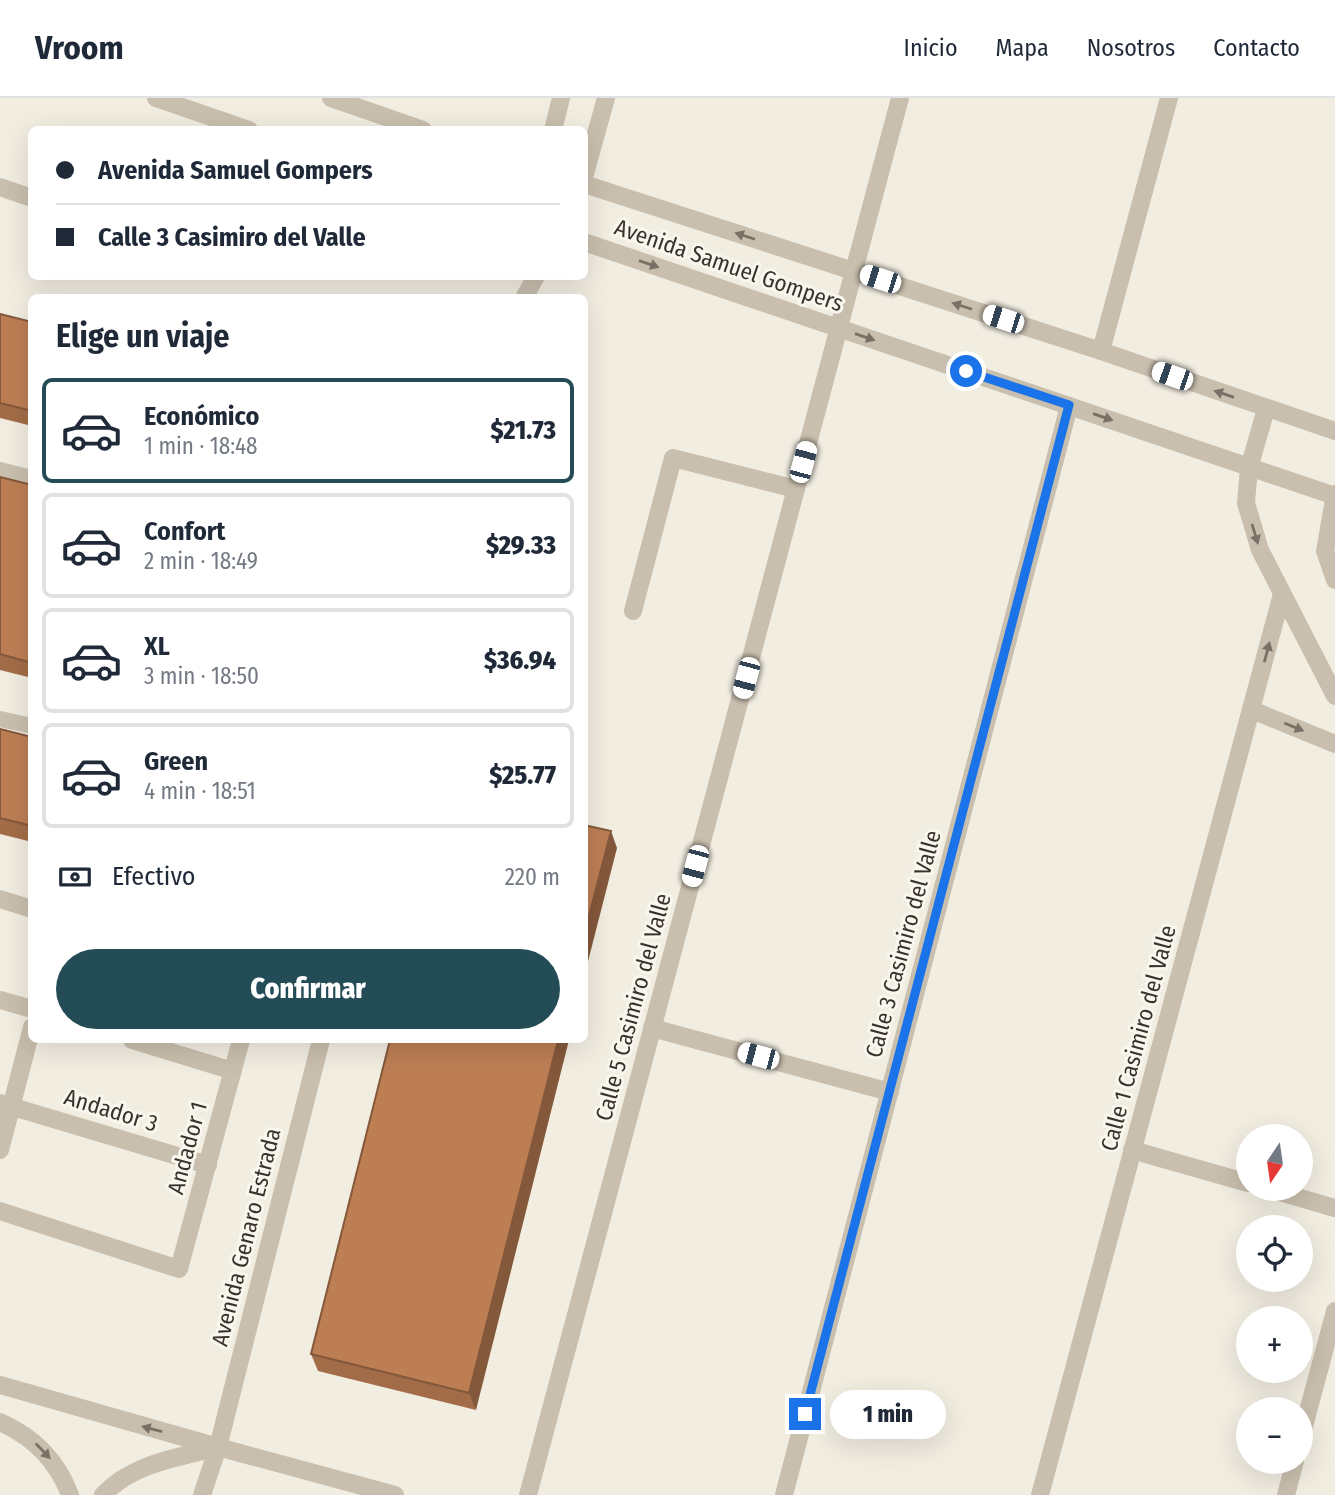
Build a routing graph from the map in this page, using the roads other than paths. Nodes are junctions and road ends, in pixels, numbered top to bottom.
1 (156, 98) edge
2 (331, 98) edge
3 (561, 98) edge
4 (606, 98) edge
5 (900, 98) edge
6 (1169, 98) edge
7 (237, 126) edge
8 (412, 126) edge
9 (554, 126) edge
10 (588, 163) edge
11 (588, 185) edge
12 (0, 187) edge
13 (28, 197) edge
14 (588, 243) edge
15 (855, 271) junction
16 (838, 328) junction
17 (1101, 351) junction
18 (1069, 405) junction
19 (1266, 409) junction
20 (1335, 432) edge
21 (1249, 468) junction
22 (0, 471) edge
23 (28, 477) edge
24 (796, 489) junction
25 (1335, 495) edge
26 (1335, 580) edge
27 (1282, 594) junction
28 (633, 611) dead end
29 (1335, 696) edge
30 (1252, 709) junction
31 (0, 719) edge
32 (28, 725) edge
33 (1335, 744) edge
34 (0, 899) edge
35 (28, 908) edge
36 (0, 1000) edge
37 (28, 1008) edge
38 (652, 1028) junction
39 (28, 1039) edge
40 (142, 1043) edge
41 (240, 1043) edge
42 (320, 1043) edge
43 (233, 1071) junction
44 (890, 1092) junction
45 (6, 1105) edge
46 (0, 1150) edge
47 (1132, 1150) junction
48 (208, 1165) junction
49 (1236, 1180) edge
50 (1311, 1201) edge
51 (1335, 1208) edge
52 (0, 1211) edge
53 (1335, 1311) edge
54 (0, 1385) edge
55 (1312, 1397) edge
56 (0, 1422) edge
57 (218, 1447) junction
58 (1292, 1474) edge
59 (69, 1495) edge
60 (103, 1495) edge
61 (202, 1495) edge
62 (395, 1495) edge
63 (528, 1495) edge
64 (784, 1495) edge
65 (1040, 1495) edge
66 (1286, 1495) edge

1 - 7 street
2 - 8 street
3 - 9 street
4 - 10 street
5 - 15 street, Calle 5 Casimiro del Valle
6 - 17 street
15 -> 11 street, Avenida Samuel Gompers
12 - 13 street
14 -> 16 street, Avenida Samuel Gompers
15 - 16 street, Calle 5 Casimiro del Valle
17 -> 15 street, Avenida Samuel Gompers
16 -> 18 street, Avenida Samuel Gompers
16 - 24 street, Calle 5 Casimiro del Valle
19 -> 17 street, Avenida Samuel Gompers
18 -> 21 street, Avenida Samuel Gompers
18 - 44 street, Calle 3 Casimiro del Valle
19 - 20 street, Avenida Samuel Gompers
19 - 21 street
21 - 25 street, Avenida Samuel Gompers
21 -> 27 street
22 - 23 lane
24 - 28 street
24 - 38 street, Calle 5 Casimiro del Valle
25 - 26 street
27 - 29 street
30 -> 27 street, Calle 1 Casimiro del Valle
30 -> 33 street
30 - 47 street, Calle 1 Casimiro del Valle
31 - 32 lane
34 - 35 street
36 - 37 street
38 - 44 street
38 - 63 street, Calle 5 Casimiro del Valle
39 - 45 street
40 - 43 street
41 - 43 street, Andador 1
42 - 57 street, Avenida Genaro Estrada
43 - 48 street, Andador 1
44 - 64 street, Calle 3 Casimiro del Valle
45 - 46 street
45 - 48 street, Andador 3
47 - 49 street
47 - 65 street, Calle 1 Casimiro del Valle
48 - 52 street, Andador 1
50 - 51 street
53 - 55 street
57 -> 54 street
56 -> 59 street
57 - 60 street
57 - 61 street, Avenida Genaro Estrada
57 - 62 street
58 - 66 street

